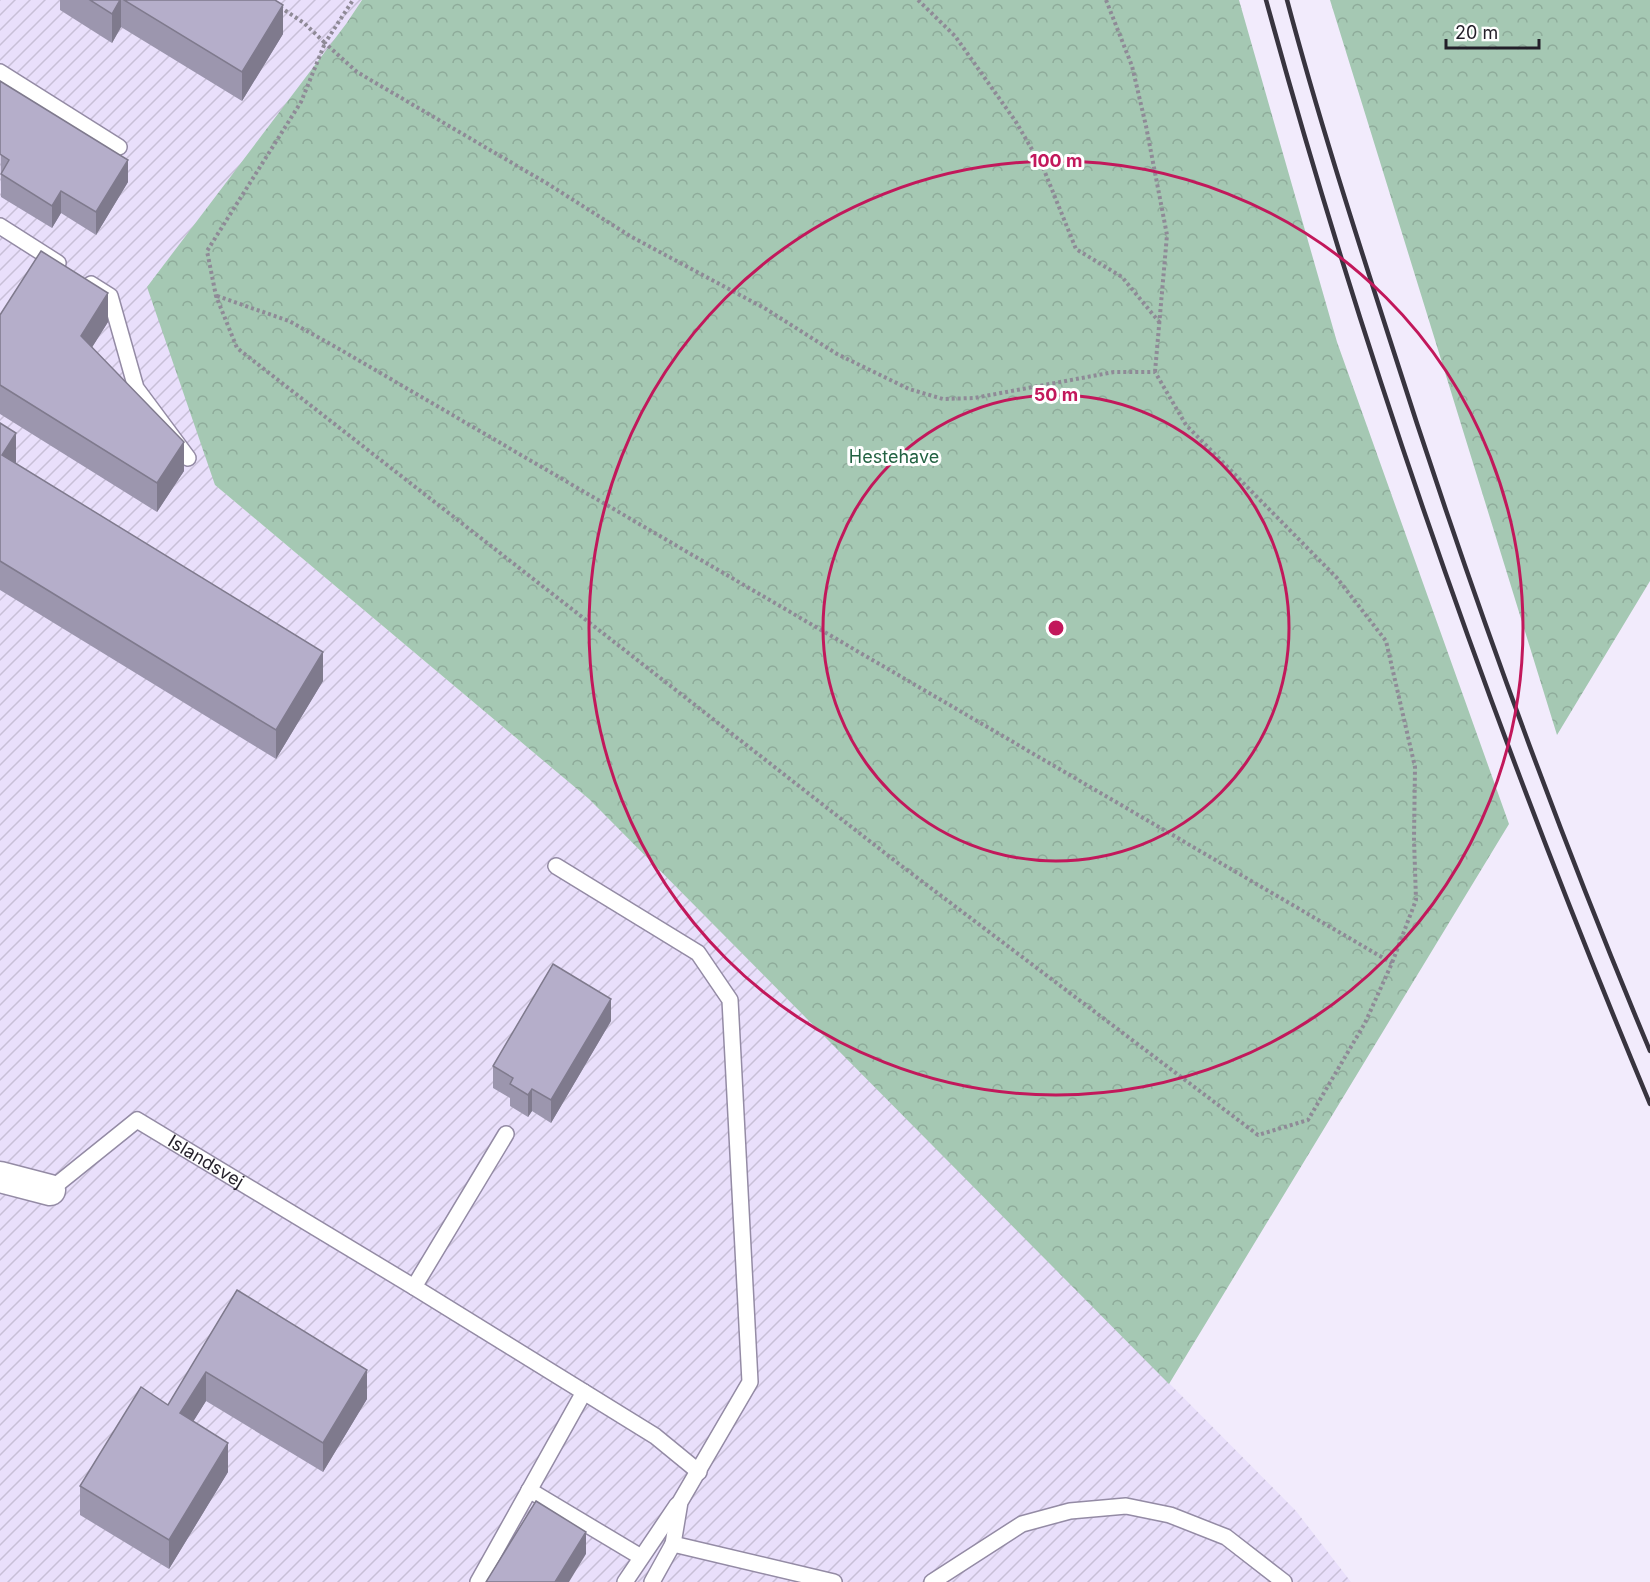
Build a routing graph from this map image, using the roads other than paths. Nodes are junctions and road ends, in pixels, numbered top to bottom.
1 (0, 72) edge
2 (120, 147) dead end
3 (0, 226) edge
4 (188, 458) dead end
5 (556, 866) dead end
6 (506, 1134) dead end
7 (0, 1177) edge
8 (50, 1190) joint
9 (414, 1287) junction
10 (584, 1392) junction
11 (699, 1472) junction
12 (529, 1490) junction
13 (680, 1502) junction
14 (673, 1544) junction
15 (641, 1557) junction
16 (478, 1582) edge
17 (625, 1582) edge
18 (652, 1582) edge
19 (834, 1582) edge
20 (932, 1582) edge
21 (1284, 1582) edge

1 - 2 lane
3 - 4 lane
5 - 11 lane
6 - 9 lane
7 - 8 street, Islandsvej
8 - 9 lane, Islandsvej
9 - 10 lane, Islandsvej
10 - 11 lane, Islandsvej
10 - 12 lane
11 - 13 lane
12 - 15 lane
12 - 16 lane
13 - 14 lane
13 - 15 lane
14 - 18 lane
14 - 19 lane
15 - 17 lane
20 - 21 lane

